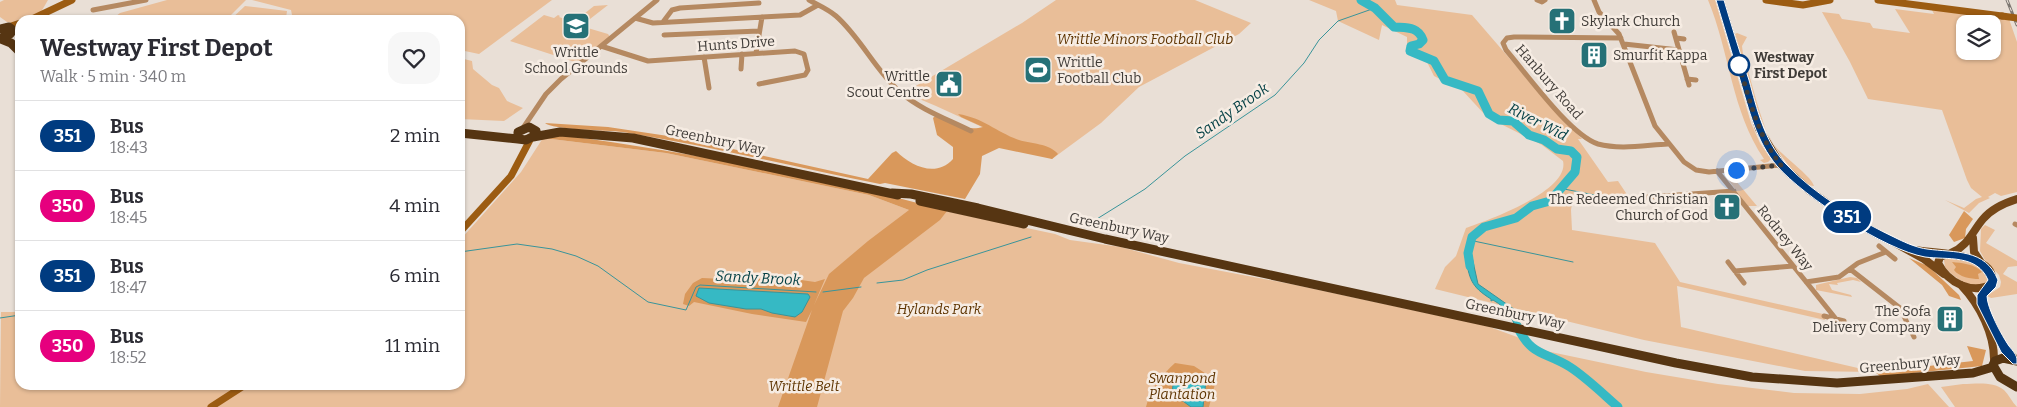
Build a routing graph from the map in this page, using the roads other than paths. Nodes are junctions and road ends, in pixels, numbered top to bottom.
1 (72, 0) edge
2 (146, 0) edge
3 (657, 0) edge
4 (809, 0) edge
5 (1537, 0) edge
6 (1545, 0) edge
7 (1594, 0) edge
8 (1720, 0) edge
9 (1766, 0) edge
10 (1830, 0) edge
11 (1878, 0) edge
12 (1792, 2) edge
13 (1915, 2) edge
14 (759, 3) dead end
15 (818, 5) junction
16 (93, 10) dead end
17 (40, 15) edge
18 (762, 17) junction
19 (635, 18) junction
20 (2017, 18) edge
21 (663, 22) junction
22 (10, 30) edge
23 (759, 31) junction
24 (1674, 32) dead end
25 (664, 35) dead end
26 (1621, 38) junction
27 (1676, 38) junction
28 (0, 39) edge
29 (1684, 39) dead end
30 (1624, 44) junction
31 (601, 46) junction
32 (1679, 50) junction
33 (756, 53) junction
34 (742, 54) junction
35 (704, 57) junction
36 (741, 69) dead end
37 (1687, 79) junction
38 (1696, 80) dead end
39 (759, 84) dead end
40 (1689, 85) dead end
41 (708, 88) dead end
42 (971, 131) dead end
43 (527, 132) junction
44 (560, 132) joint
45 (465, 133) edge
46 (1668, 144) junction
47 (1781, 165) junction
48 (1717, 171) junction
49 (1734, 192) junction
50 (892, 193) joint
51 (1635, 198) dead end
52 (2017, 199) edge
53 (465, 227) edge
54 (1973, 238) junction
55 (1896, 243) junction
56 (1879, 246) dead end
57 (1886, 252) junction
58 (1948, 253) junction
59 (1895, 259) dead end
60 (1728, 262) dead end
61 (1984, 265) junction
62 (1793, 266) junction
63 (1850, 269) junction
64 (1735, 271) junction
65 (1944, 274) junction
66 (1954, 281) junction
67 (1806, 282) junction
68 (1744, 283) dead end
69 (1987, 288) junction
70 (1824, 316) dead end
71 (1836, 319) junction
72 (1844, 321) dead end
73 (1914, 337) dead end
74 (2017, 361) edge
75 (1993, 364) junction
76 (1973, 373) junction
77 (2015, 386) edge
78 (237, 390) edge
79 (211, 407) edge

1 - 17 street
2 - 16 street
3 - 19 street
4 - 15 street
5 - 6 street
7 - 26 street
8 - 47 main road
9 - 12 street
10 - 12 street
11 - 13 street
13 - 20 street, bridge
14 - 21 street
15 - 18 street
15 - 42 street
18 - 21 street
18 - 23 street
19 - 21 street
19 - 31 street
22 - 28 highway
23 - 25 street
23 - 33 street
24 - 27 street
26 - 30 street
26 - 46 street, Hanbury Road
27 - 29 street
27 - 32 street
30 - 32 street
30 - 46 street
31 - 35 street, Hunts Drive
31 - 43 street
32 - 37 street
33 - 34 street, Hunts Drive
33 - 39 street, Hunts Drive
34 - 35 street, Hunts Drive
34 - 36 street
35 - 41 street
37 - 38 street
37 - 40 street
43 - 44 highway, Greenbury Way
43 - 45 highway, Greenbury Way
43 - 53 street
44 - 50 highway, Greenbury Way
46 - 48 street
47 - 48 street
47 - 55 main road
48 - 49 street, Rodney Way
49 - 51 street
49 - 62 street, Rodney Way
50 - 76 highway, Greenbury Way
52 - 54 main road
54 - 58 main road
54 - 61 main road
55 - 58 main road
55 - 65 main road
56 - 57 street
57 - 59 street
57 - 63 street
58 - 61 main road
58 - 65 main road
60 - 64 street
61 - 69 main road
62 - 64 street
62 - 67 street, Rodney Way
63 - 67 street
63 - 73 street
64 - 68 street
65 - 66 main road
66 - 69 main road
66 - 75 main road
67 - 71 street, Rodney Way
69 - 74 main road
70 - 71 street
71 - 72 street
74 - 75 highway, Greenbury Way
75 - 76 highway, Greenbury Way
75 - 77 highway
76 - 77 highway, Greenbury Way
78 - 79 street

